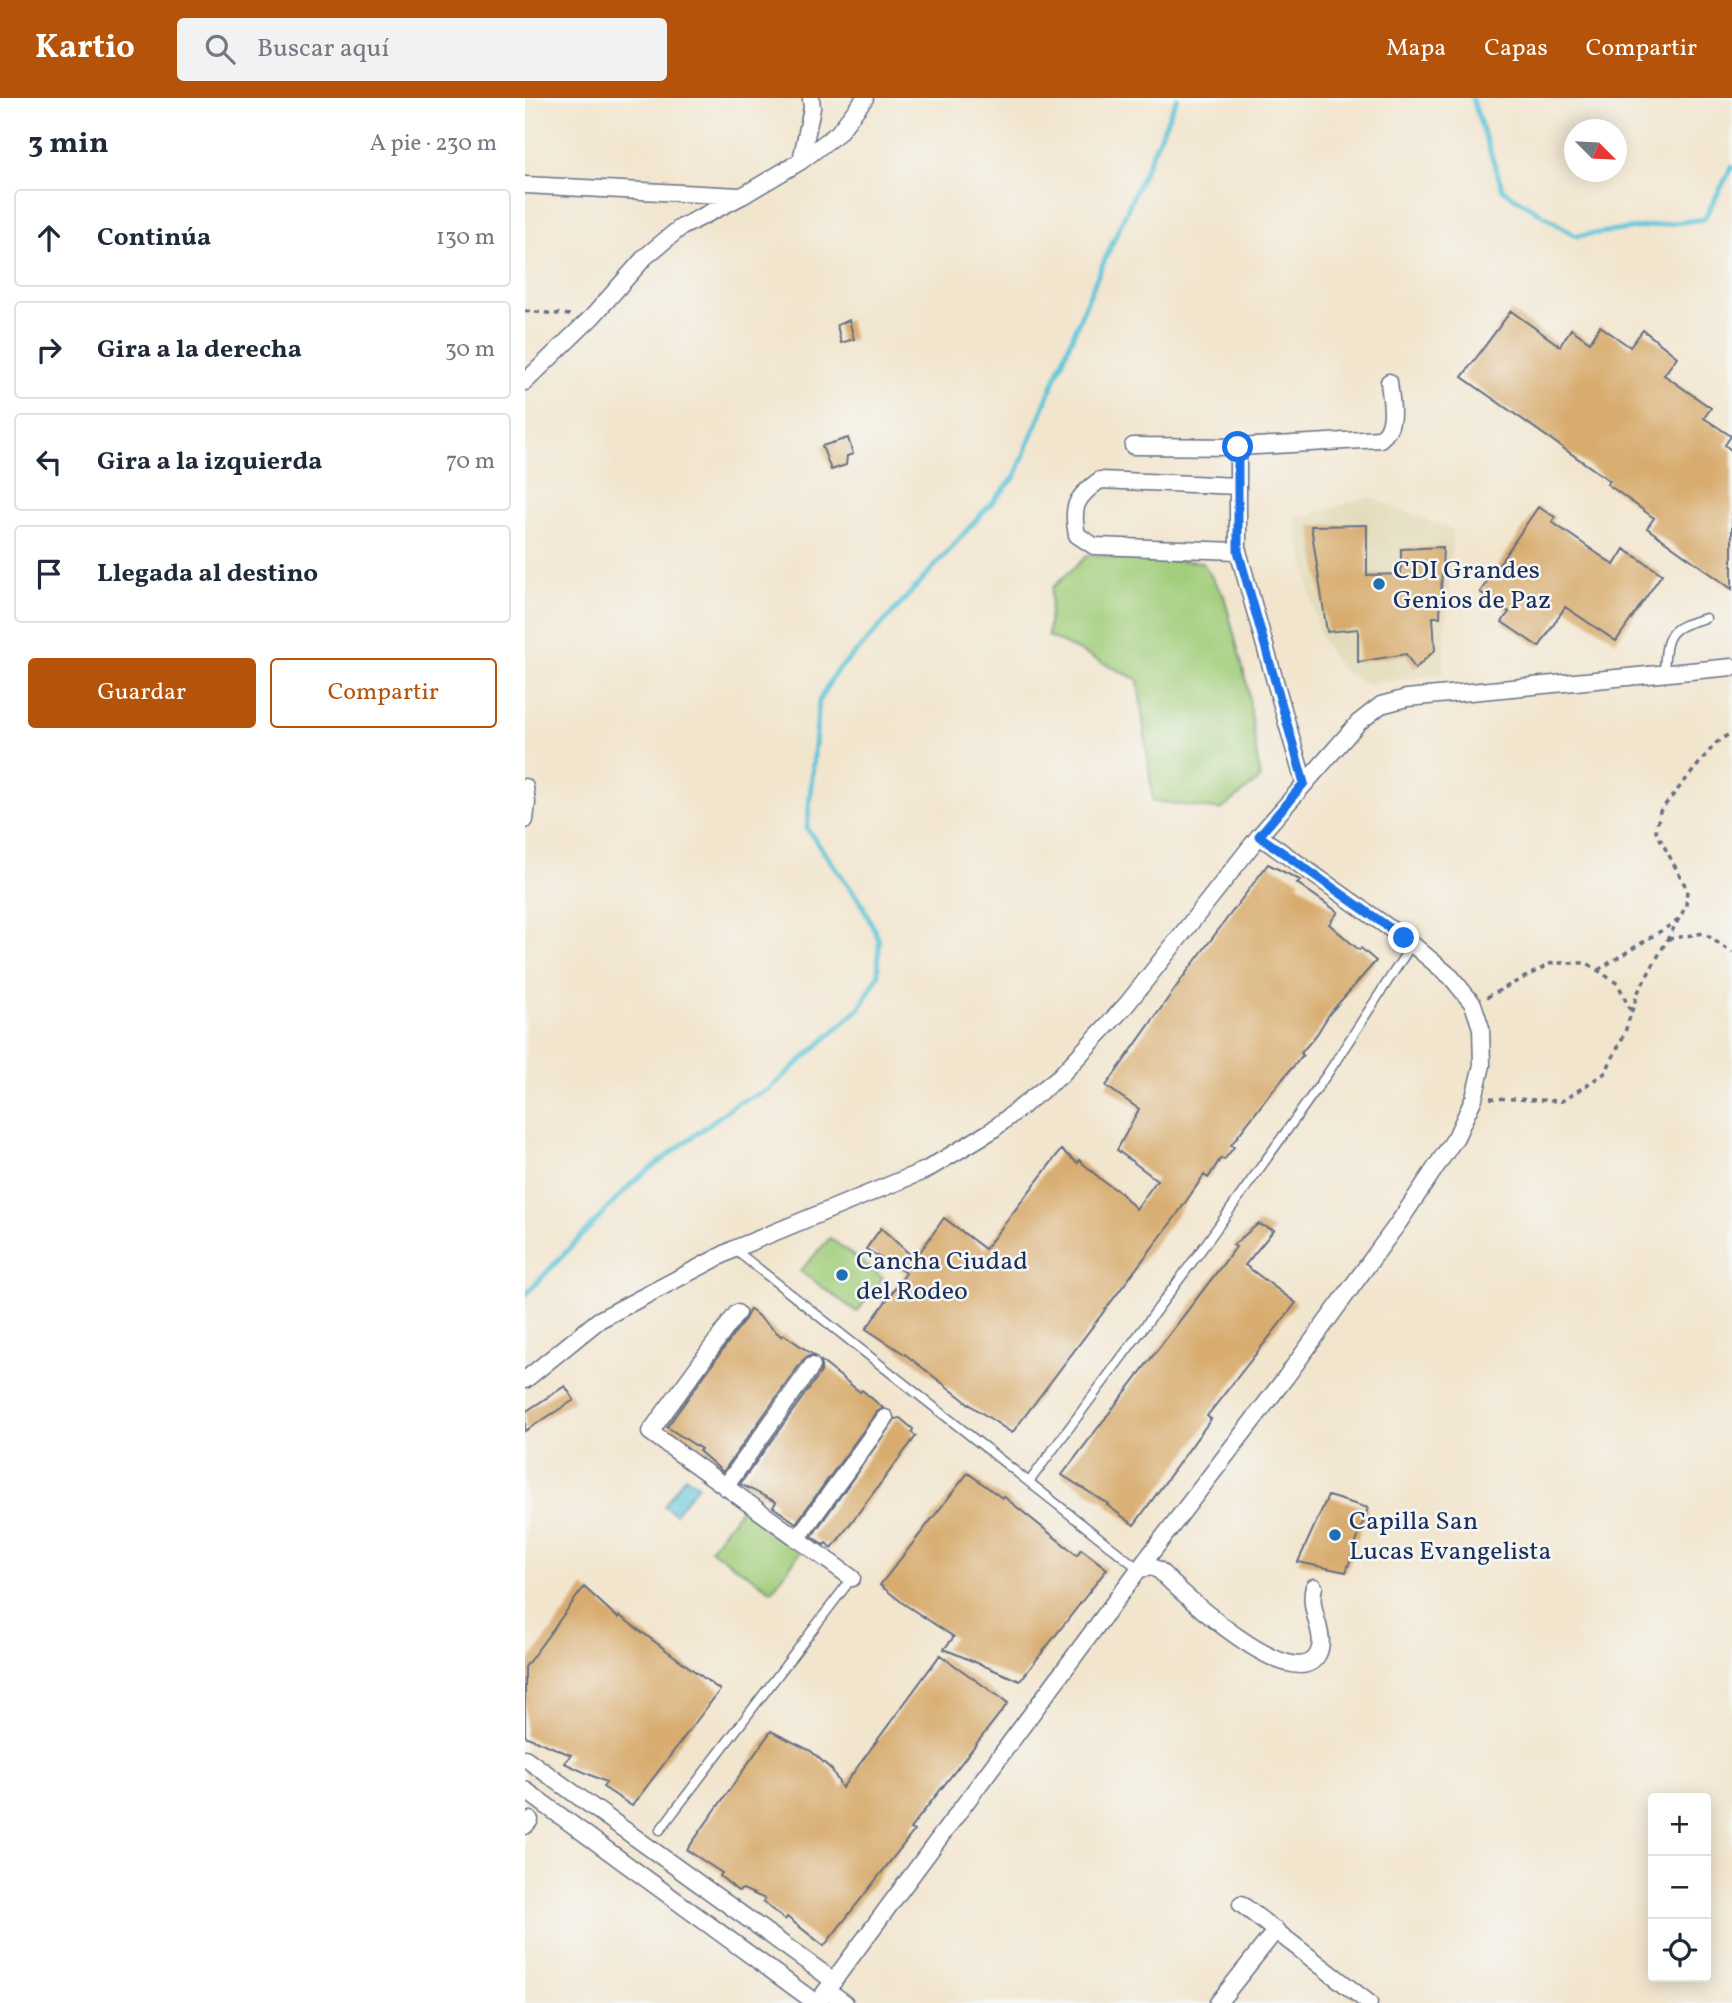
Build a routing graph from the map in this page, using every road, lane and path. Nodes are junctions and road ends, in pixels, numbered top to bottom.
1 (811, 98) edge
2 (865, 98) edge
3 (801, 161) junction
4 (525, 184) edge
5 (742, 196) junction
6 (525, 311) edge
7 (593, 316) junction
8 (525, 382) edge
9 (1389, 382) dead end
10 (1133, 446) dead end
11 (1238, 447) junction
12 (1238, 486) junction
13 (1238, 551) junction
14 (1706, 618) dead end
15 (1732, 667) edge
16 (1664, 672) junction
17 (1732, 732) edge
18 (1304, 783) junction
19 (525, 787) edge
20 (525, 820) edge
21 (1259, 836) junction
22 (1679, 919) junction
23 (1668, 939) junction
24 (1412, 944) junction
25 (1732, 953) edge
26 (1598, 971) junction
27 (1473, 1004) junction
28 (1631, 1012) junction
29 (1474, 1098) junction
30 (734, 1249) junction
31 (737, 1313) dead end
32 (812, 1366) dead end
33 (525, 1380) edge
34 (885, 1418) dead end
35 (1029, 1482) junction
36 (725, 1487) junction
37 (797, 1539) junction
38 (1139, 1569) junction
39 (852, 1578) joint
40 (1314, 1587) dead end
41 (525, 1758) edge
42 (525, 1790) edge
43 (660, 1830) dead end
44 (1241, 1904) dead end
45 (1276, 1930) junction
46 (824, 1994) edge
47 (845, 2003) edge
48 (1218, 2003) edge
49 (1369, 2003) edge

1 - 3 street
2 - 3 street
3 - 5 street
4 - 5 street
5 - 7 street
6 - 7 path
7 - 8 street
9 - 11 street
10 - 11 street
11 - 12 street
12 - 13 street
12 - 13 street
13 - 18 street
14 - 16 lane
15 - 16 street
16 - 18 street
17 - 22 path
18 - 21 street
19 - 20 street
21 - 24 street
21 - 30 street
22 - 23 path
22 - 26 path
23 - 25 path
23 - 28 path
24 - 27 street
24 - 35 lane
26 - 27 path
26 - 28 path
27 - 29 street
28 - 29 path
29 - 38 street
30 - 33 street
30 - 35 lane
31 - 36 street
32 - 36 street
34 - 37 street
35 - 38 lane
36 - 37 street
37 - 39 street
38 - 40 street
38 - 46 street
39 - 43 lane
41 - 46 street
42 - 46 street
44 - 45 street
45 - 48 street
45 - 49 street
46 - 47 street

